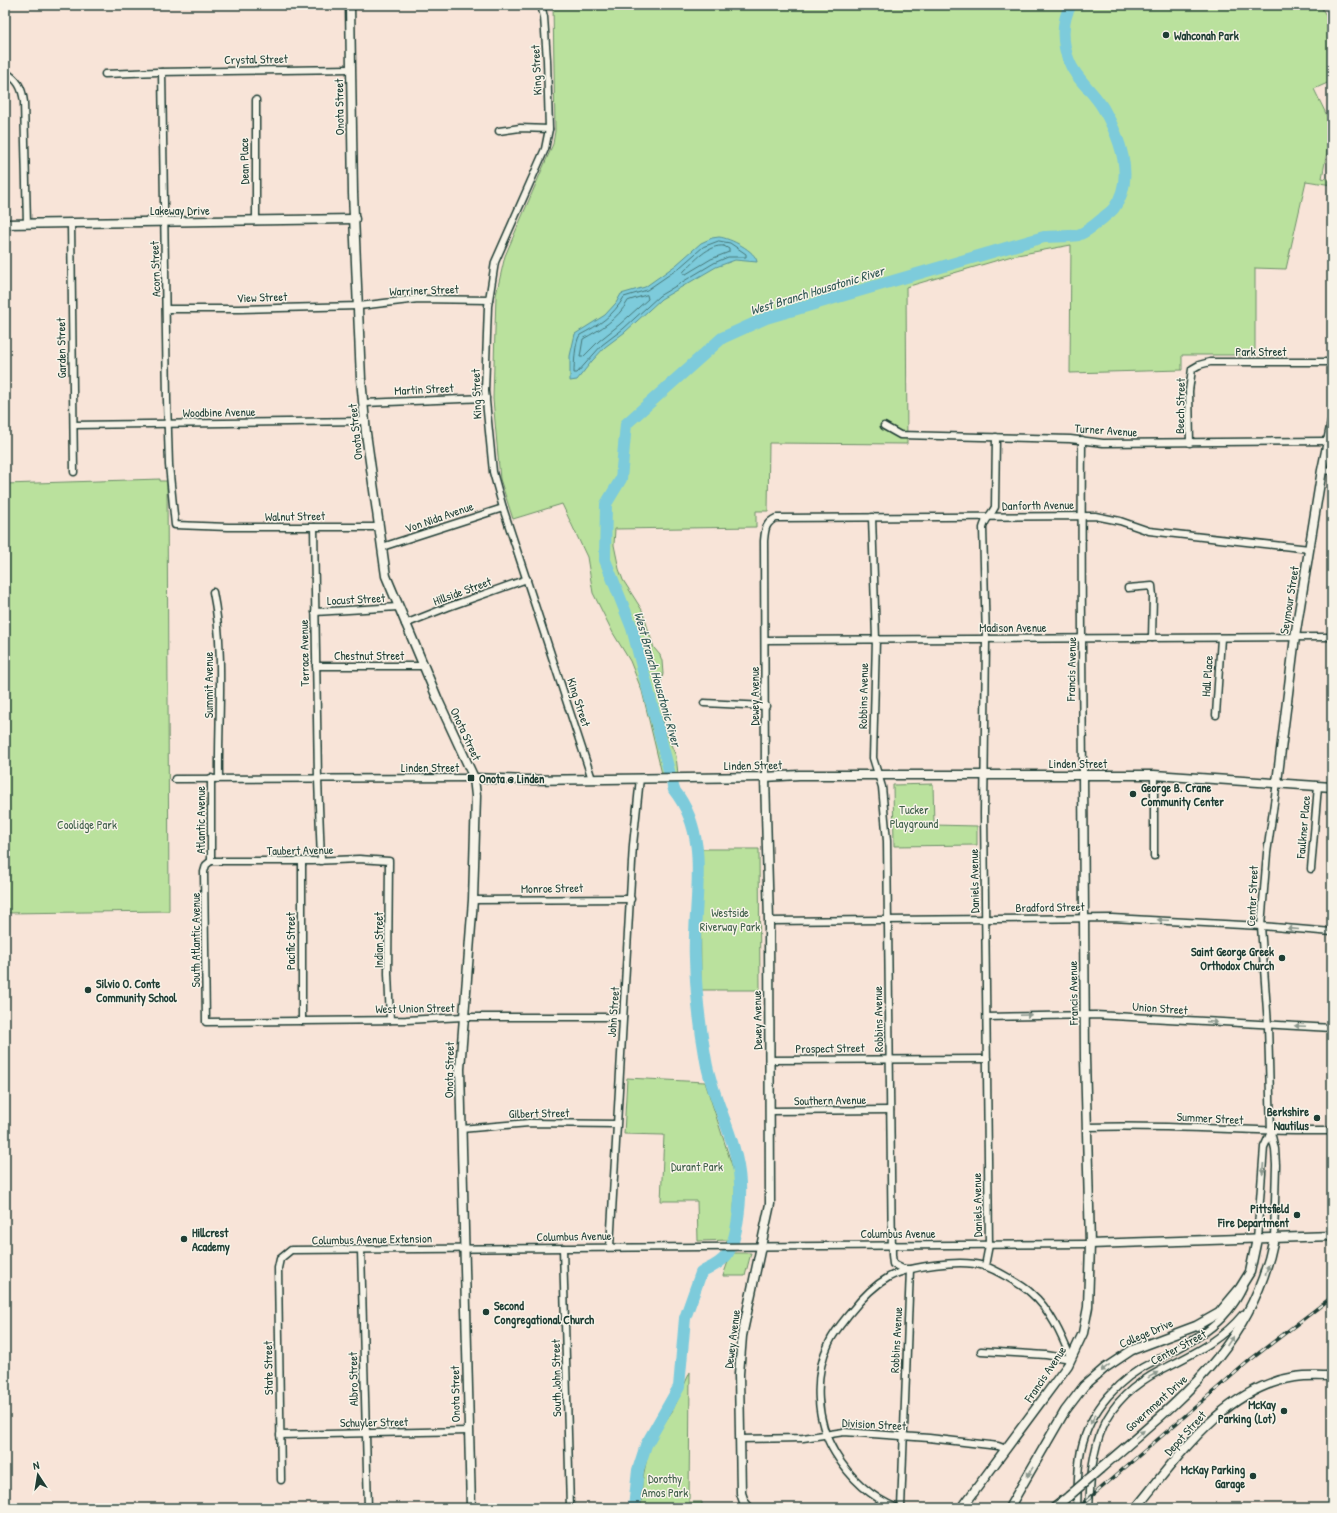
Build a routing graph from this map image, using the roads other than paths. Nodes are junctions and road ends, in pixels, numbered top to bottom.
1 (350, 5) edge
2 (541, 5) edge
3 (351, 69) junction
4 (5, 72) edge
5 (162, 72) junction
6 (105, 74) dead end
7 (256, 100) dead end
8 (549, 129) junction
9 (499, 130) dead end
10 (355, 219) junction
11 (256, 221) junction
12 (164, 222) junction
13 (5, 224) edge
14 (27, 224) junction
15 (71, 224) junction
16 (489, 300) junction
17 (359, 306) junction
18 (167, 309) junction
19 (1332, 362) edge
20 (1192, 369) joint
21 (486, 398) junction
22 (364, 403) junction
23 (365, 421) junction
24 (1332, 422) edge
25 (168, 424) junction
26 (74, 425) junction
27 (884, 426) dead end
28 (996, 437) junction
29 (1082, 440) junction
30 (1328, 442) junction
31 (1190, 443) junction
32 (169, 466) joint
33 (1322, 470) junction
34 (1332, 471) edge
35 (74, 472) dead end
36 (503, 508) junction
37 (872, 516) junction
38 (1082, 516) junction
39 (987, 517) junction
40 (766, 526) joint
41 (314, 527) junction
42 (379, 527) junction
43 (382, 547) junction
44 (1309, 549) junction
45 (527, 580) junction
46 (1128, 588) dead end
47 (213, 592) dead end
48 (398, 608) junction
49 (314, 612) junction
50 (405, 624) junction
51 (1083, 637) junction
52 (1295, 637) junction
53 (1332, 637) edge
54 (1152, 638) junction
55 (1220, 638) junction
56 (876, 639) junction
57 (986, 639) junction
58 (765, 640) junction
59 (316, 666) junction
60 (423, 666) junction
61 (704, 703) dead end
62 (766, 706) junction
63 (1216, 715) dead end
64 (1083, 774) junction
65 (1154, 775) junction
66 (880, 776) junction
67 (984, 776) junction
68 (766, 777) junction
69 (211, 778) junction
70 (219, 778) junction
71 (318, 778) junction
72 (474, 778) junction
73 (640, 778) junction
74 (175, 779) dead end
75 (592, 779) junction
76 (1277, 782) junction
77 (1318, 786) junction
78 (1332, 787) edge
79 (1154, 856) dead end
80 (211, 861) junction
81 (302, 861) junction
82 (321, 861) junction
83 (389, 861) joint
84 (1310, 869) dead end
85 (631, 899) junction
86 (473, 900) junction
87 (1084, 917) junction
88 (888, 920) junction
89 (986, 920) junction
90 (769, 921) junction
91 (1261, 926) junction
92 (1332, 932) edge
93 (1086, 1015) junction
94 (463, 1017) junction
95 (623, 1017) junction
96 (987, 1017) junction
97 (390, 1020) junction
98 (302, 1021) junction
99 (206, 1022) joint
100 (1268, 1025) junction
101 (1332, 1028) edge
102 (890, 1059) junction
103 (987, 1059) junction
104 (770, 1060) junction
105 (890, 1110) junction
106 (770, 1111) junction
107 (616, 1124) junction
108 (1087, 1127) junction
109 (461, 1129) junction
110 (1332, 1131) edge
111 (1271, 1132) junction
112 (1332, 1236) edge
113 (1274, 1238) junction
114 (1257, 1239) junction
115 (1090, 1244) junction
116 (891, 1245) junction
117 (988, 1245) junction
118 (761, 1246) junction
119 (610, 1247) junction
120 (464, 1248) junction
121 (563, 1248) junction
122 (361, 1250) junction
123 (281, 1257) joint
124 (984, 1266) junction
125 (910, 1269) junction
126 (1250, 1272) junction
127 (1254, 1300) junction
128 (982, 1351) dead end
129 (1071, 1359) junction
130 (1332, 1376) edge
131 (468, 1431) junction
132 (366, 1433) junction
133 (280, 1435) junction
134 (827, 1436) junction
135 (904, 1437) junction
136 (740, 1440) junction
137 (1006, 1449) junction
138 (280, 1480) dead end
139 (368, 1508) edge
140 (471, 1508) edge
141 (570, 1508) edge
142 (749, 1508) edge
143 (897, 1508) edge
144 (901, 1508) edge
145 (962, 1508) edge
146 (1010, 1508) edge
147 (1054, 1508) edge
148 (1077, 1508) edge
149 (1089, 1508) edge
150 (1136, 1508) edge

1 - 3 street, Onota Street
2 - 8 street, King Street
3 - 5 street, Crystal Street
3 - 10 street, Onota Street
4 - 14 street
5 - 6 street, Crystal Street
5 - 12 street, Acorn Street
7 - 11 street, Dean Place
8 - 9 street
8 - 16 street, King Street
10 - 11 street, Lakeway Drive
10 - 17 street, Onota Street
11 - 12 street, Lakeway Drive
12 - 15 street, Lakeway Drive
12 - 18 street, Acorn Street
13 - 14 street, Lakeway Drive
14 - 15 street, Lakeway Drive
15 - 26 street, Garden Street
16 - 17 street, Warriner Street
16 - 21 street, King Street
17 - 18 street, View Street
17 - 22 street, Onota Street
18 - 25 street, Acorn Street
19 - 20 street, Park Street
20 - 31 street, Beech Street
21 - 22 street, Martin Street
21 - 36 street, King Street
22 - 23 street, Onota Street
23 - 25 street, Woodbine Avenue
23 - 42 street, Onota Street
24 - 30 street, Seymour Street
25 - 26 street, Woodbine Avenue
25 - 32 street, Acorn Street
26 - 35 street, Garden Street
27 - 28 street, Turner Avenue
28 - 29 street, Turner Avenue
28 - 39 street, Daniels Avenue
29 - 31 street, Turner Avenue
29 - 38 street, Francis Avenue
30 - 31 street, Turner Avenue
30 - 33 street, Seymour Street
32 - 41 street, Walnut Street
33 - 34 street
33 - 44 street, Seymour Street
36 - 43 street, Von Nida Avenue
36 - 45 street, King Street
37 - 39 street, Danforth Avenue
37 - 40 street, Danforth Avenue
37 - 56 street, Robbins Avenue
38 - 39 street, Danforth Avenue
38 - 44 street, Danforth Avenue
38 - 51 street, Francis Avenue
39 - 57 street, Daniels Avenue
40 - 58 street, Dewey Avenue
41 - 42 street, Walnut Street
41 - 49 street, Terrace Avenue
42 - 43 street, Onota Street
43 - 48 street, Onota Street
44 - 52 street, Seymour Street
45 - 50 street, Hillside Street
45 - 75 street, King Street
46 - 54 street
47 - 70 street, Summit Avenue
48 - 49 street, Locust Street
48 - 50 street, Onota Street
49 - 59 street, Terrace Avenue
50 - 60 street, Onota Street
51 - 54 street, Madison Avenue
51 - 57 street, Madison Avenue
51 - 64 street, Francis Avenue
52 - 53 street, Madison Avenue
52 - 55 street, Madison Avenue
52 - 76 street, Seymour Street
54 - 55 street, Madison Avenue
55 - 63 street, Hall Place
56 - 57 street, Madison Avenue
56 - 58 street, Madison Avenue
56 - 66 street, Robbins Avenue
57 - 67 street, Daniels Avenue
58 - 62 street, Dewey Avenue
59 - 60 street, Chestnut Street
59 - 71 street, Terrace Avenue
60 - 72 street, Onota Street
61 - 62 street
62 - 68 street, Dewey Avenue
64 - 65 street, Linden Street
64 - 67 street, Linden Street
64 - 87 street, Francis Avenue
65 - 76 street, Linden Street
65 - 79 street
66 - 67 street, Linden Street
66 - 68 street, Linden Street
66 - 88 street, Robbins Avenue
67 - 89 street, Daniels Avenue
68 - 73 street, Linden Street
68 - 90 street, Dewey Avenue
69 - 70 street, Linden Street
69 - 74 street, Linden Street
69 - 80 street, Atlantic Avenue
70 - 71 street, Linden Street
71 - 72 street, Linden Street
71 - 82 street, Terrace Avenue
72 - 75 street, Linden Street
72 - 86 street, Onota Street
73 - 75 street, Linden Street
73 - 85 street, John Street
76 - 77 street, Linden Street
76 - 91 street, Center Street
77 - 78 street, Linden Street
77 - 84 street, Faulkner Place
80 - 81 street, Taubert Avenue
80 - 99 street, South Atlantic Avenue
81 - 82 street, Taubert Avenue
81 - 98 street, Pacific Street
82 - 83 street, Taubert Avenue
83 - 97 street, Indian Street
85 - 86 street, Monroe Street
85 - 95 street, John Street
86 - 94 street, Onota Street
87 - 89 street, Bradford Street
91 -> 87 street, Bradford Street
87 - 93 street, Francis Avenue
88 - 89 street, Bradford Street
88 - 90 street, Bradford Street
88 - 102 street, Robbins Avenue
89 - 96 street, Daniels Avenue
90 - 104 street, Dewey Avenue
92 -> 91 street, Bradford Street
91 - 100 street, Center Street
96 -> 93 street, Union Street
93 -> 100 street, Union Street
93 - 108 street, Francis Avenue
94 - 95 street, West Union Street
94 - 97 street, West Union Street
94 - 109 street, Onota Street
95 - 107 street, John Street
96 - 103 street, Daniels Avenue
97 - 98 street, West Union Street
98 - 99 street, West Union Street
101 -> 100 street, Union Street
100 - 111 street, Center Street
102 - 103 street, Prospect Street
102 - 104 street, Prospect Street
102 - 105 street, Robbins Avenue
103 - 117 street, Daniels Avenue
104 - 106 street, Dewey Avenue
105 - 106 street, Southern Avenue
105 - 116 street, Robbins Avenue
106 - 118 street, Dewey Avenue
107 - 109 street, Gilbert Street
107 - 119 street, John Street
108 - 111 street, Summer Street
108 - 115 street, Francis Avenue
109 - 120 street, Onota Street
110 - 111 street, Summer Street
111 - 113 street, Center Street
111 -> 114 street, Center Street
112 - 113 street, Columbus Avenue
113 - 114 street, Columbus Avenue
127 -> 113 street, Center Street
114 - 115 street, Columbus Avenue
114 - 126 street, Center Street
115 - 117 street, Columbus Avenue
115 - 129 street, Francis Avenue
116 - 117 street, Columbus Avenue
116 - 118 street, Columbus Avenue
116 - 125 street, Robbins Avenue
117 - 124 street, Daniels Avenue
118 - 119 street, Columbus Avenue
118 - 136 street, Dewey Avenue
119 - 121 street, Columbus Avenue
120 - 121 street, Columbus Avenue
120 - 122 street, Columbus Avenue Extension
120 - 131 street, Onota Street
121 - 141 street, South John Street
122 - 123 street, Columbus Avenue Extension
122 - 132 street, Albro Street
123 - 133 street, State Street
124 - 125 street
124 - 129 street
125 - 134 street
125 - 135 street, Robbins Avenue
126 -> 146 street, College Drive
126 -> 148 street, Center Street
147 -> 127 street, Government Drive, bridge
149 -> 127 street, Center Street
128 - 129 street
129 - 137 street, Francis Avenue
130 - 150 street, Depot Street
131 - 132 street, Schuyler Street
131 - 140 street, Onota Street
132 - 133 street, Schuyler Street
132 - 139 street, Albro Street
133 - 138 street, State Street
134 - 135 street, Division Street
134 - 136 street, Division Street
134 - 143 street
135 - 137 street, Division Street
135 - 144 street, Robbins Avenue
136 - 142 street, Dewey Avenue
137 - 145 street, Francis Avenue

